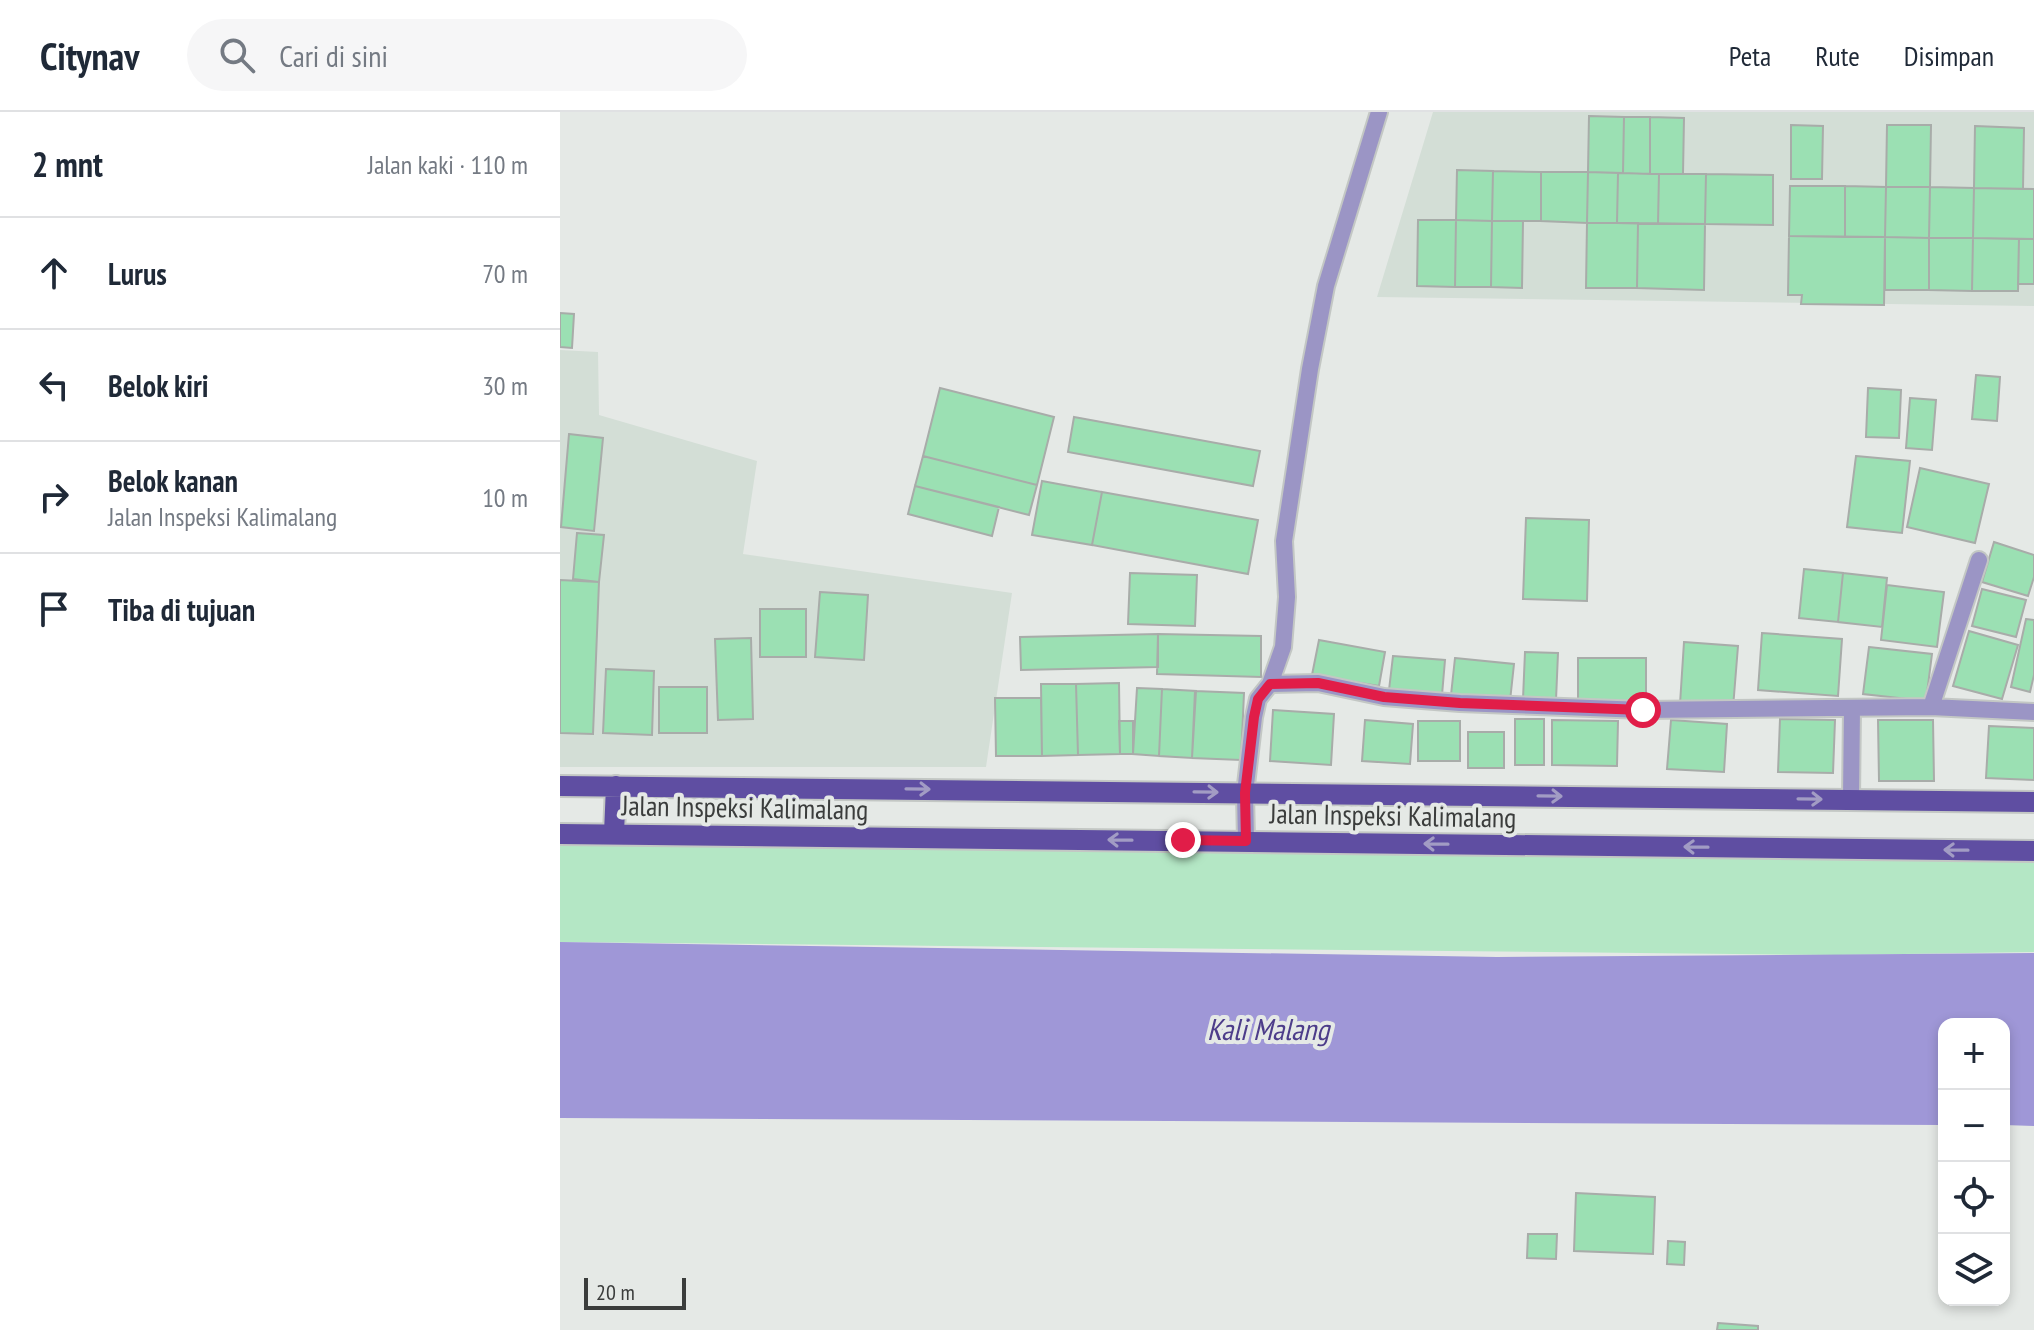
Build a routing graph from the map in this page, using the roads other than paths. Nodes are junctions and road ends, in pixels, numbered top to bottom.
1 (1379, 112) edge
2 (1979, 560) dead end
3 (1270, 684) junction
4 (1931, 707) junction
5 (1852, 708) junction
6 (2034, 712) edge
7 (560, 786) edge
8 (616, 786) junction
9 (1245, 793) junction
10 (1851, 799) junction
11 (2034, 802) edge
12 (614, 833) junction
13 (560, 834) edge
14 (1246, 841) junction
15 (2034, 851) edge

1 - 3 street
2 - 4 street
3 - 5 street
3 - 9 street
4 - 5 street
4 - 6 street
5 - 10 street
7 - 8 main road, Jalan Inspeksi Kalimalang
8 -> 9 main road, Jalan Inspeksi Kalimalang
8 - 12 main road
9 -> 10 main road, Jalan Inspeksi Kalimalang
9 - 14 street
10 - 11 main road, Jalan Inspeksi Kalimalang
12 - 13 main road, Jalan Inspeksi Kalimalang
14 -> 12 main road, Jalan Inspeksi Kalimalang
15 -> 14 main road, Jalan Inspeksi Kalimalang

